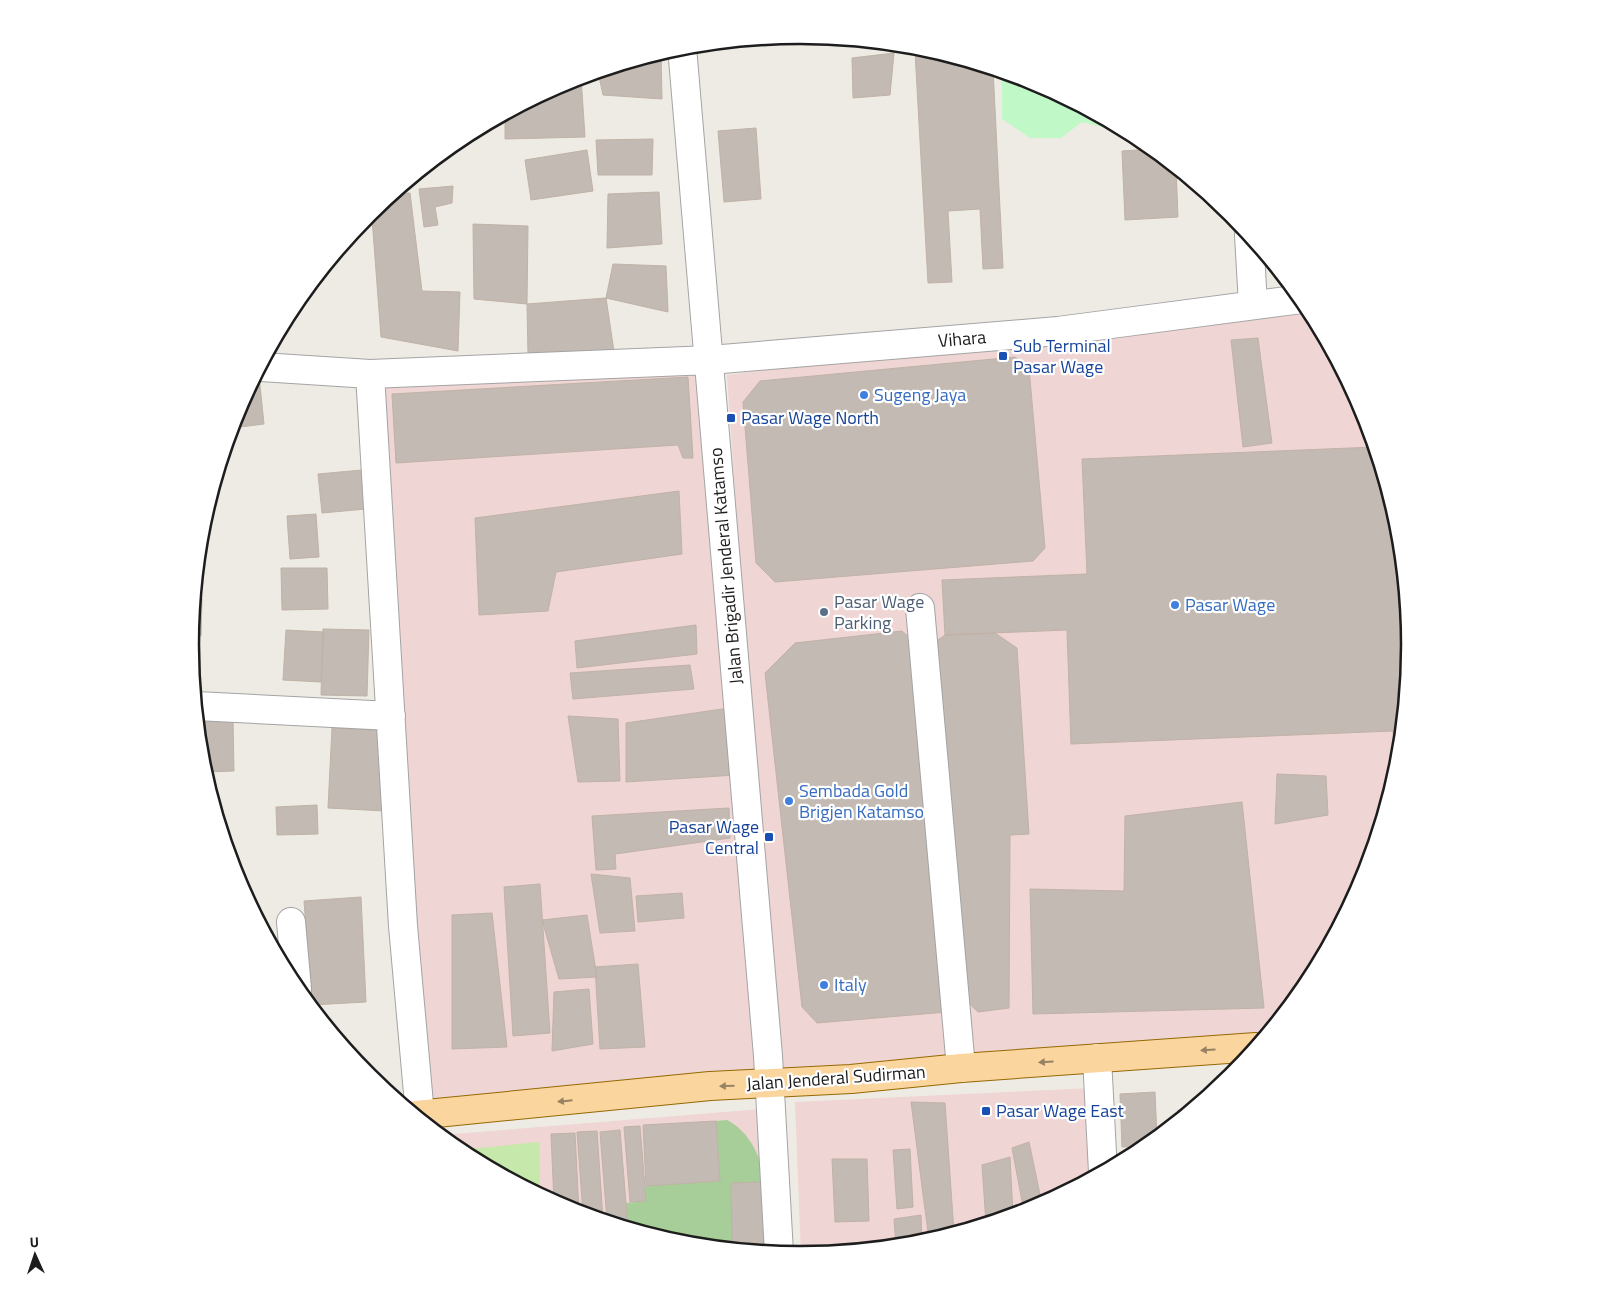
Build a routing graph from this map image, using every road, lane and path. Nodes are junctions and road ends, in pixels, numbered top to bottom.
1 (683, 55) edge
2 (1250, 245) edge
3 (1293, 300) edge
4 (1253, 305) junction
5 (710, 360) junction
6 (267, 367) edge
7 (370, 374) junction
8 (920, 608) dead end
9 (203, 706) edge
10 (391, 716) junction
11 (292, 922) dead end
12 (296, 971) edge
13 (1247, 1048) edge
14 (1097, 1058) junction
15 (961, 1068) junction
16 (770, 1085) junction
17 (417, 1108) edge
18 (425, 1114) edge
19 (1103, 1165) edge
20 (779, 1245) edge

1 - 5 street, Jalan Brigadir Jenderal Katamso
2 - 4 street
3 - 4 street, Vihara
4 - 5 street, Vihara
5 - 7 street, Vihara
5 - 16 street, Jalan Brigadir Jenderal Katamso
6 - 7 street, Vihara
7 - 10 street
8 - 15 street
9 - 10 street
10 - 17 street
11 - 12 street
13 -> 14 main road, Jalan Jenderal Sudirman
14 -> 15 main road, Jalan Jenderal Sudirman
14 - 19 street
15 - 16 main road, Jalan Jenderal Sudirman
16 -> 18 main road, Jalan Jenderal Sudirman
16 - 20 street, Jalan Brigadir Jenderal Katamso

